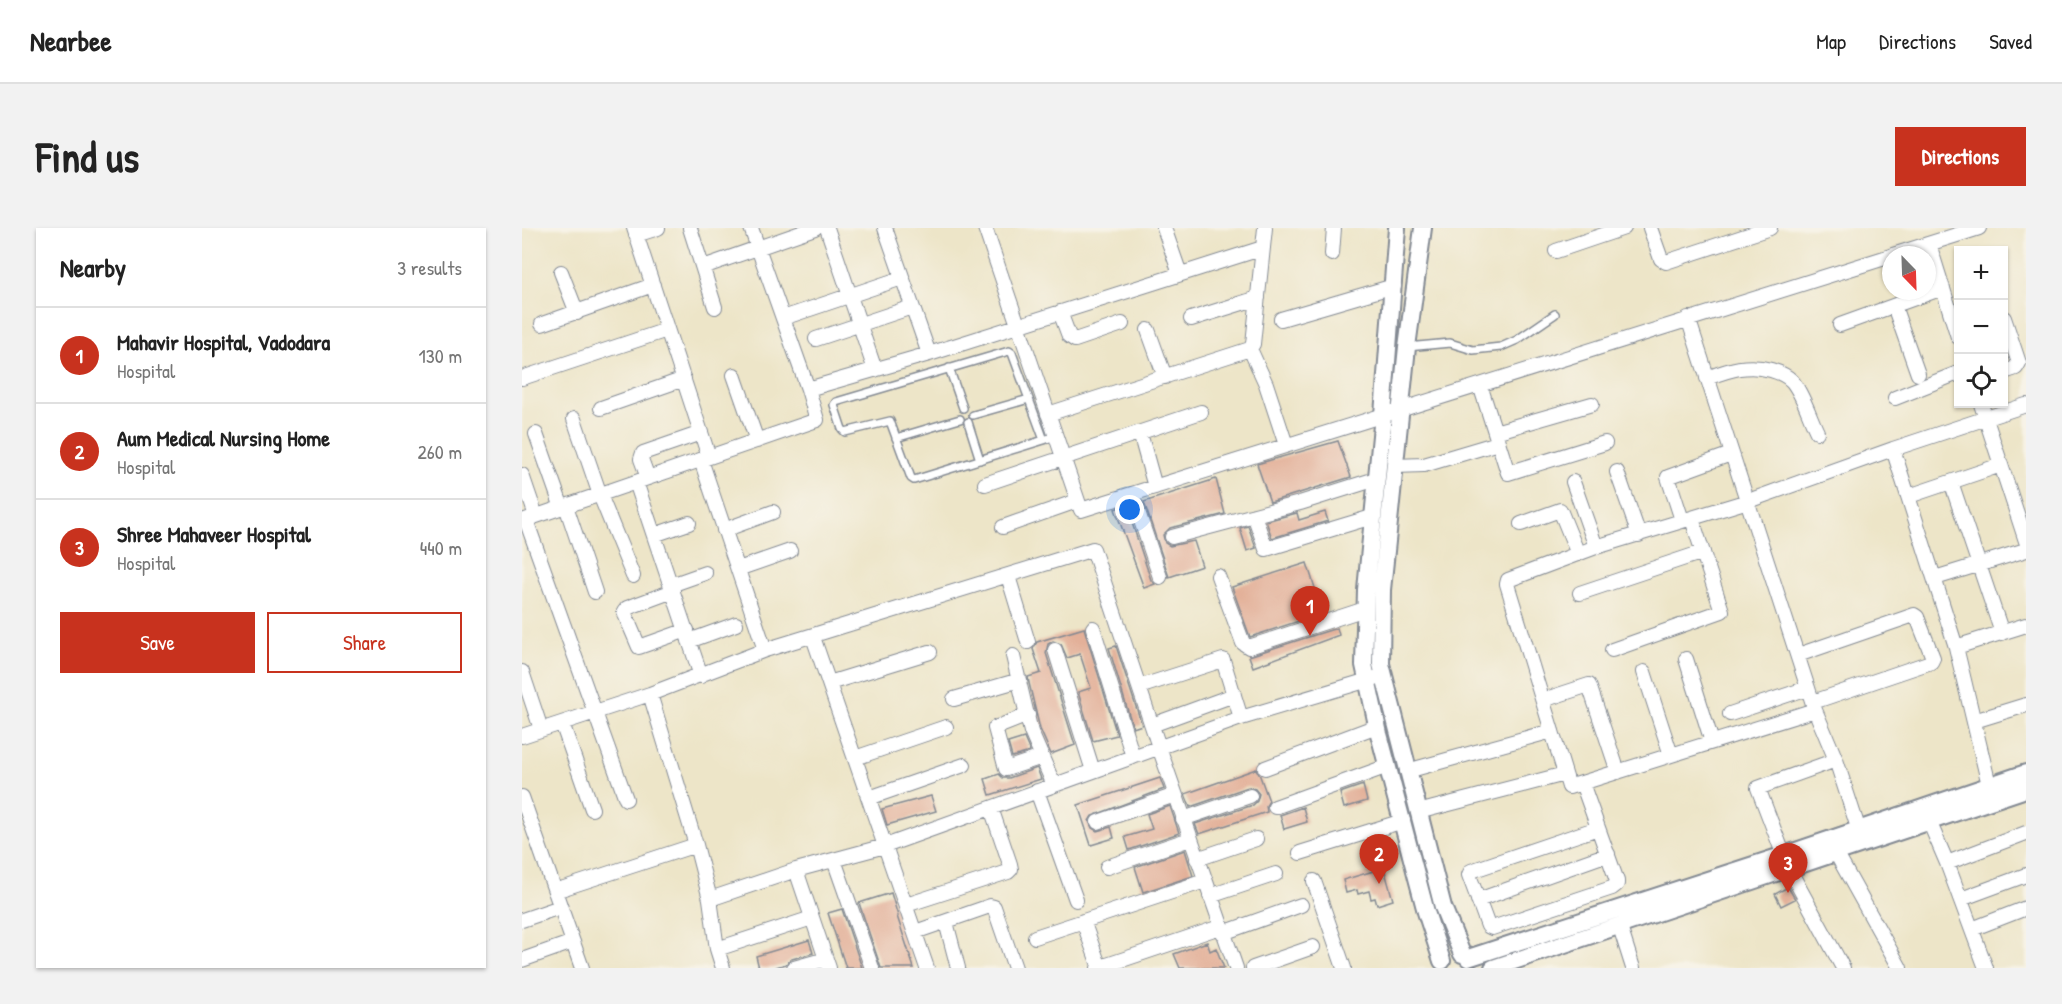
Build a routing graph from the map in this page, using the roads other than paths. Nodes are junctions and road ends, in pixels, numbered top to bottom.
1 (658, 228) edge
2 (690, 228) edge
3 (751, 228) edge
4 (815, 228) edge
5 (827, 228) edge
6 (885, 228) edge
7 (985, 228) edge
8 (1164, 228) edge
9 (1265, 228) edge
10 (1334, 228) edge
11 (1397, 228) edge
12 (1423, 228) edge
13 (1624, 228) edge
14 (1650, 228) edge
15 (1770, 228) edge
16 (1980, 228) edge
17 (635, 231) edge
18 (1929, 244) junction
19 (1922, 246) edge
20 (758, 248) junction
21 (1263, 248) junction
22 (1556, 251) dead end
23 (1332, 254) dead end
24 (1882, 258) edge
25 (703, 267) junction
26 (561, 272) dead end
27 (1180, 274) junction
28 (902, 278) junction
29 (653, 285) junction
30 (1394, 286) junction
31 (1943, 288) junction
32 (849, 295) junction
33 (1258, 298) junction
34 (1894, 306) junction
35 (715, 307) dead end
36 (912, 307) junction
37 (1060, 312) junction
38 (577, 313) junction
39 (1555, 314) dead end
40 (783, 318) junction
41 (1688, 318) junction
42 (1281, 319) dead end
43 (1191, 320) dead end
44 (1954, 322) edge
45 (542, 324) dead end
46 (1122, 324) dead end
47 (860, 325) junction
48 (1018, 325) junction
49 (1840, 325) dead end
50 (667, 330) junction
51 (1149, 330) dead end
52 (2008, 330) edge
53 (816, 339) dead end
54 (1407, 346) junction
55 (1250, 349) junction
56 (929, 354) junction
57 (949, 368) junction
58 (875, 370) junction
59 (2008, 371) edge
60 (1918, 374) dead end
61 (734, 375) dead end
62 (1954, 375) edge
63 (1165, 377) junction
64 (522, 378) edge
65 (1707, 378) junction
66 (684, 379) junction
67 (1480, 385) junction
68 (808, 389) junction
69 (1895, 398) dead end
70 (1029, 399) junction
71 (1592, 404) dead end
72 (2026, 405) edge
73 (602, 408) dead end
74 (963, 408) junction
75 (1983, 408) edge
76 (1401, 410) junction
77 (1201, 412) dead end
78 (1048, 414) junction
79 (973, 415) junction
80 (1383, 415) junction
81 (1986, 417) junction
82 (574, 419) dead end
83 (960, 419) junction
84 (968, 423) junction
85 (1817, 432) dead end
86 (701, 433) junction
87 (1140, 433) junction
88 (537, 434) dead end
89 (896, 438) junction
90 (1049, 438) junction
91 (1497, 438) junction
92 (758, 441) junction
93 (1605, 443) dead end
94 (1286, 445) junction
95 (1893, 449) junction
96 (1731, 454) junction
97 (1062, 458) junction
98 (705, 459) junction
99 (980, 460) junction
100 (2001, 465) junction
101 (1395, 466) junction
102 (1617, 472) dead end
103 (522, 475) edge
104 (1376, 479) junction
105 (642, 480) junction
106 (1573, 482) dead end
107 (1951, 482) junction
108 (985, 484) dead end
109 (1155, 487) junction
110 (1132, 494) junction
111 (600, 495) junction
112 (1909, 496) junction
113 (1077, 501) junction
114 (1748, 501) junction
115 (564, 507) junction
116 (773, 512) dead end
117 (1254, 515) junction
118 (1372, 517) junction
119 (528, 519) edge
120 (1687, 520) junction
121 (689, 524) dead end
122 (1521, 524) dead end
123 (1003, 527) dead end
124 (724, 530) junction
125 (654, 535) junction
126 (1639, 535) junction
127 (1172, 537) dead end
128 (2026, 541) edge
129 (1596, 547) junction
130 (2026, 550) edge
131 (790, 551) dead end
132 (1703, 552) junction
133 (1578, 554) junction
134 (1979, 565) junction
135 (738, 569) junction
136 (705, 573) dead end
137 (633, 576) dead end
138 (1008, 576) junction
139 (1218, 576) dead end
140 (1160, 577) dead end
141 (1935, 578) junction
142 (672, 588) junction
143 (595, 592) dead end
144 (1580, 593) dead end
145 (1365, 609) junction
146 (736, 624) dead end
147 (2026, 625) edge
148 (1093, 628) dead end
149 (2002, 633) junction
150 (688, 635) junction
151 (813, 636) junction
152 (1028, 642) dead end
153 (1956, 647) junction
154 (765, 650) junction
155 (1054, 650) dead end
156 (1612, 650) dead end
157 (930, 652) dead end
158 (1798, 655) junction
159 (1013, 656) dead end
160 (1686, 659) dead end
161 (522, 672) edge
162 (1644, 672) dead end
163 (1383, 675) junction
164 (701, 676) junction
165 (1020, 680) junction
166 (1367, 681) junction
167 (829, 683) junction
168 (1139, 687) junction
169 (1808, 688) junction
170 (650, 694) junction
171 (1234, 695) junction
172 (954, 699) dead end
173 (1543, 700) junction
174 (2026, 705) edge
175 (1814, 706) junction
176 (594, 713) junction
177 (1730, 714) dead end
178 (1028, 715) junction
179 (1241, 718) junction
180 (1974, 721) junction
181 (562, 723) junction
182 (1152, 725) junction
183 (1377, 726) junction
184 (946, 727) dead end
185 (541, 729) junction
186 (1552, 731) junction
187 (522, 736) edge
188 (1712, 742) junction
189 (1159, 747) junction
190 (1671, 755) junction
191 (1042, 757) junction
192 (1133, 757) junction
193 (855, 758) junction
194 (1836, 760) junction
195 (964, 765) dead end
196 (1388, 766) junction
197 (1265, 768) dead end
198 (1093, 771) junction
199 (1407, 771) junction
200 (1618, 771) junction
201 (2026, 773) edge
202 (1565, 774) junction
203 (1582, 783) junction
204 (1054, 785) junction
205 (1989, 785) junction
206 (2026, 789) edge
207 (1037, 791) junction
208 (1175, 795) junction
209 (1250, 795) dead end
210 (522, 797) edge
211 (869, 798) junction
212 (626, 799) dead end
213 (1275, 807) dead end
214 (991, 808) junction
215 (592, 809) dead end
216 (1418, 812) junction
217 (1184, 819) junction
218 (1402, 821) junction
219 (1929, 821) junction
220 (1098, 822) dead end
221 (1598, 828) junction
222 (2026, 833) edge
223 (1861, 837) junction
224 (1190, 839) junction
225 (1256, 839) dead end
226 (696, 845) junction
227 (885, 846) junction
228 (1300, 853) dead end
229 (1608, 854) junction
230 (1836, 854) junction
231 (1197, 859) junction
232 (834, 860) junction
233 (1786, 862) junction
234 (1947, 863) junction
235 (1107, 867) dead end
236 (796, 870) junction
237 (1276, 874) dead end
238 (2026, 875) edge
239 (1205, 881) junction
240 (1314, 882) dead end
241 (555, 891) junction
242 (1210, 896) junction
243 (710, 899) junction
244 (1961, 899) junction
245 (1076, 900) dead end
246 (1478, 900) junction
247 (906, 906) junction
248 (1301, 906) dead end
249 (560, 907) junction
250 (2026, 908) edge
251 (812, 918) junction
252 (522, 920) edge
253 (1083, 921) junction
254 (946, 922) junction
255 (1620, 927) junction
256 (1972, 929) junction
257 (1222, 930) junction
258 (915, 932) junction
259 (1035, 937) dead end
260 (573, 942) junction
261 (1313, 947) dead end
262 (717, 949) junction
263 (522, 960) edge
264 (1467, 960) edge
265 (827, 963) edge
266 (1440, 966) edge
267 (582, 968) edge
268 (723, 968) edge
269 (794, 968) edge
270 (872, 968) edge
271 (927, 968) edge
272 (958, 968) edge
273 (1015, 968) edge
274 (1099, 968) edge
275 (1236, 968) edge
276 (1253, 968) edge
277 (1344, 968) edge
278 (1494, 968) edge
279 (1633, 968) edge
280 (1843, 968) edge
281 (1900, 968) edge
282 (1986, 968) edge

1 - 17 street
2 - 25 street
3 - 20 street
4 - 20 street
5 - 32 street
6 - 28 street
7 - 48 street
8 - 27 street
9 - 21 street
10 - 23 street
11 - 30 street
12 - 54 street
13 - 22 street
14 - 15 street
16 - 18 street
17 - 29 street
18 - 19 street
18 - 31 street
20 - 25 street
20 - 40 street
21 - 27 street
21 - 33 street
24 - 41 street
25 - 35 street
26 - 38 street
27 - 37 street
28 - 32 street
28 - 36 street
29 - 38 street
29 - 50 street
30 - 42 street
30 - 80 street
31 - 34 street
31 - 44 street
32 - 40 street
32 - 47 street
33 - 43 street
33 - 55 street
34 - 49 street
34 - 60 street
36 - 47 street
36 - 56 street
37 - 46 street
37 - 48 street
38 - 45 street
39 - 54 lane
40 - 68 street
41 - 65 street
41 - 67 street
47 - 53 street
47 - 58 street
48 - 56 street
48 - 78 street
50 - 64 street
50 - 66 street
51 - 63 street
52 - 59 street
54 - 76 street
55 - 63 street
55 - 94 street
56 - 58 street
57 - 70 lane
57 - 74 lane
57 - 89 lane
58 - 68 street
61 - 92 street
62 - 69 street
63 - 78 street
65 - 85 street
65 - 96 street
66 - 73 street
66 - 86 street
67 - 76 street
67 - 91 street
68 - 92 street
70 - 79 lane
70 - 90 lane
71 - 91 street
72 - 81 street
74 - 79 lane
74 - 83 lane
75 - 81 street
76 - 80 street
76 - 101 street
77 - 87 street
78 - 90 street
79 - 84 lane
80 - 94 street
80 - 104 street
81 - 95 street
81 - 100 street
82 - 111 street
83 - 84 lane
83 - 89 lane
84 - 99 lane
86 - 98 street
86 - 105 street
87 - 97 street
87 - 109 street
88 - 115 street
89 - 99 lane
90 - 97 street
90 - 99 lane
91 - 93 street
91 - 101 street
92 - 98 street
94 - 109 street
95 - 112 street
95 - 114 street
96 - 114 street
96 - 120 street
97 - 108 street
97 - 113 street
98 - 105 street
98 - 124 street
100 - 107 street
100 - 128 street
101 - 163 street
102 - 126 street
103 - 119 street
104 - 117 street
104 - 118 street
105 - 111 street
105 - 125 street
106 - 129 street
107 - 112 street
107 - 134 street
109 - 110 street
110 - 113 street
110 - 140 street
111 - 115 street
111 - 137 street
112 - 141 street
113 - 123 street
114 - 120 street
114 - 158 street
115 - 119 street
115 - 143 street
116 - 124 street
117 - 118 street
117 - 127 street
118 - 145 street
119 - 176 street
120 - 126 street
120 - 132 street
121 - 125 street
122 - 133 street
124 - 135 street
125 - 142 street
126 - 129 street
129 - 133 street
130 - 134 street
131 - 135 street
132 - 144 street
132 - 156 street
133 - 173 street
134 - 141 street
134 - 149 street
135 - 154 street
136 - 142 street
138 - 151 street
138 - 152 street
138 - 168 street
139 - 145 street
141 - 153 street
142 - 150 street
142 - 150 street
145 - 166 street
146 - 150 street
147 - 149 street
148 - 192 street
149 - 153 street
150 - 164 street
151 - 154 street
151 - 167 street
153 - 180 street
154 - 164 street
155 - 198 street
157 - 167 street
158 - 169 street
158 - 175 street
159 - 165 street
160 - 188 street
161 - 185 street
162 - 190 street
163 - 166 street
163 - 199 street
164 - 170 street
165 - 172 street
165 - 178 street
166 - 179 street
166 - 183 street
167 - 193 street
168 - 171 street
168 - 182 street
169 - 175 street
169 - 177 street
170 - 176 street
170 - 226 street
171 - 179 street
171 - 182 street
173 - 186 street
173 - 200 street
174 - 180 street
175 - 188 street
175 - 194 street
176 - 181 street
176 - 212 street
178 - 191 street
178 - 191 street
179 - 189 street
180 - 205 street
181 - 185 street
181 - 215 street
182 - 189 street
183 - 196 street
183 - 197 street
184 - 193 street
185 - 187 street
186 - 199 street
186 - 202 street
188 - 190 street
189 - 192 street
189 - 208 street
190 - 200 street
191 - 204 street
192 - 198 street
193 - 211 street
194 - 223 street
194 - 233 street
195 - 211 street
196 - 213 street
196 - 218 street
198 - 204 street
199 - 216 street
200 - 203 street
201 - 205 street
202 - 203 street
202 - 216 street
203 - 221 street
204 - 207 street
205 - 223 street
206 - 219 street
207 - 214 street
207 - 245 street
208 - 217 street
208 - 220 street
209 - 217 street
210 - 241 street
211 - 227 street
214 - 227 street
214 - 247 street
216 - 264 street
217 - 224 street
218 - 228 street
218 - 266 street
219 - 223 street
219 - 234 street
221 - 229 street
221 - 246 street
222 - 234 street
223 - 230 street
223 - 233 street
224 - 231 street
224 - 235 street
225 - 231 street
226 - 241 street
226 - 243 street
227 - 232 street
227 - 247 street
229 - 246 street
229 - 246 street
230 - 233 street
230 - 281 street
231 - 239 street
232 - 236 street
232 - 270 street
233 - 255 street
233 - 264 street
233 - 280 street
234 - 244 street
236 - 243 street
236 - 251 street
237 - 242 street
238 - 244 street
239 - 242 street
239 - 253 street
240 - 277 street
241 - 249 street
242 - 257 street
243 - 262 street
244 - 256 street
247 - 258 street
248 - 257 street
249 - 252 street
249 - 260 street
250 - 256 street
251 - 262 street
251 - 265 street
253 - 259 street
253 - 274 street
254 - 258 street
254 - 272 street
254 - 273 street
255 - 278 street
255 - 279 street
256 - 282 street
257 - 274 street
257 - 275 street
258 - 271 street
260 - 263 street
260 - 267 street
261 - 276 street
262 - 268 street
264 - 266 street
265 - 269 street

